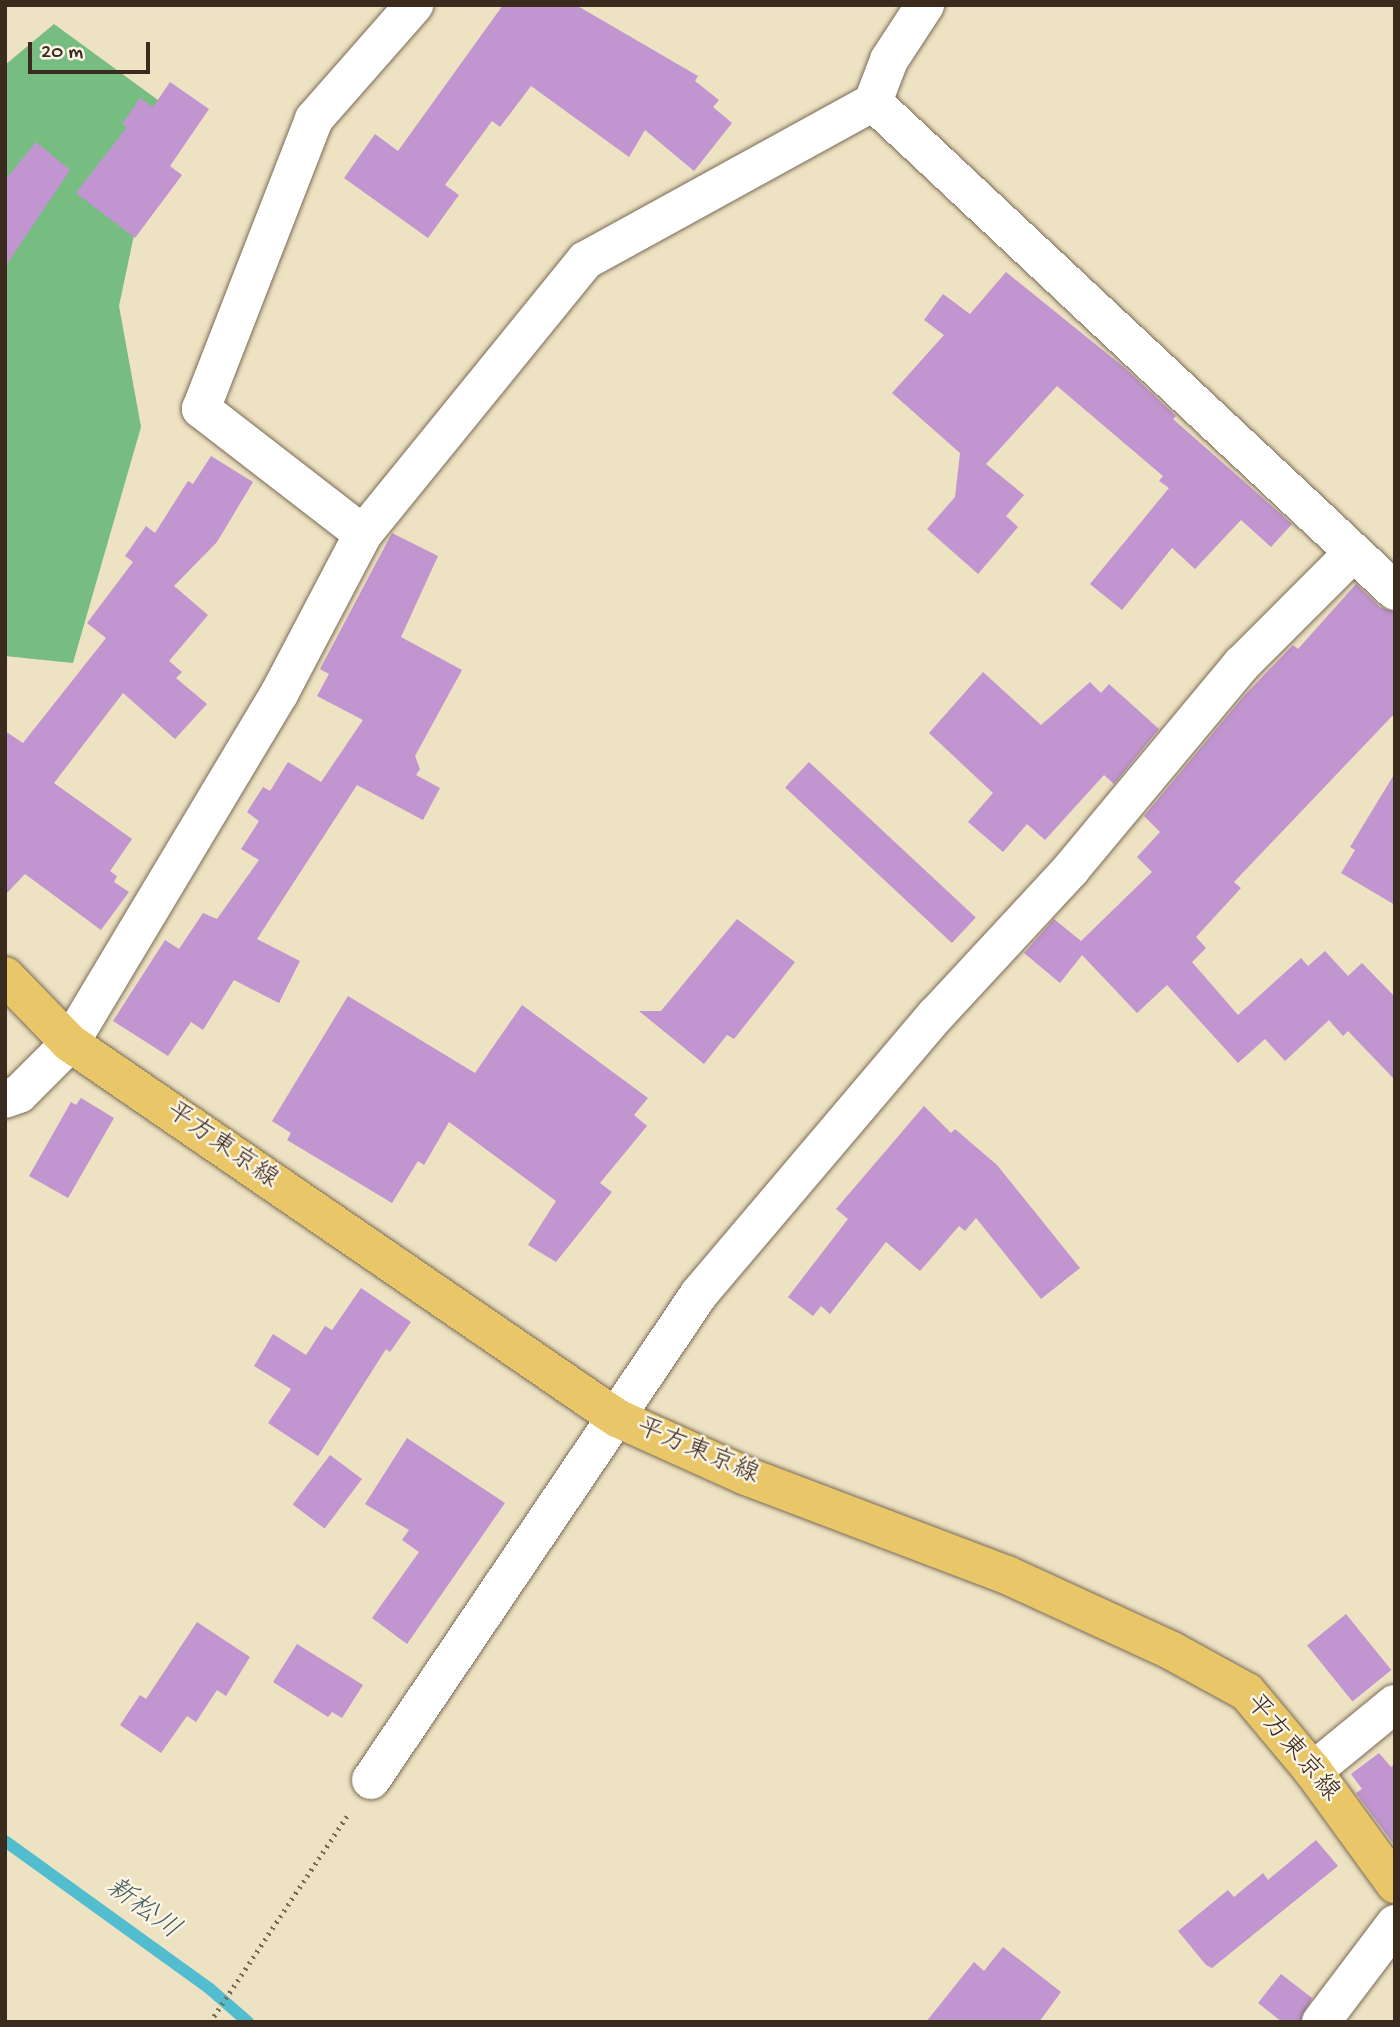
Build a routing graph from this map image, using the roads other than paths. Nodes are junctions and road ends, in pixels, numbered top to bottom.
1 (414, 5) edge
2 (925, 5) edge
3 (873, 102) junction
4 (363, 534) junction
5 (1352, 554) junction
6 (1395, 591) edge
7 (5, 976) edge
8 (70, 1043) junction
9 (5, 1099) edge
10 (617, 1418) junction
11 (1395, 1704) edge
12 (1314, 1771) junction
13 (371, 1780) road end
14 (1395, 1884) edge
15 (1395, 1924) edge
16 (1321, 2022) edge

1 - 4 street
2 - 3 street
3 - 4 street
3 - 5 street
4 - 8 street
5 - 6 street
5 - 10 street
7 - 8 main road, 平方東京線
8 - 9 street
8 - 10 main road, 平方東京線
10 - 12 main road, 平方東京線
10 - 13 street
11 - 12 street
12 - 14 main road, 平方東京線
15 - 16 street

